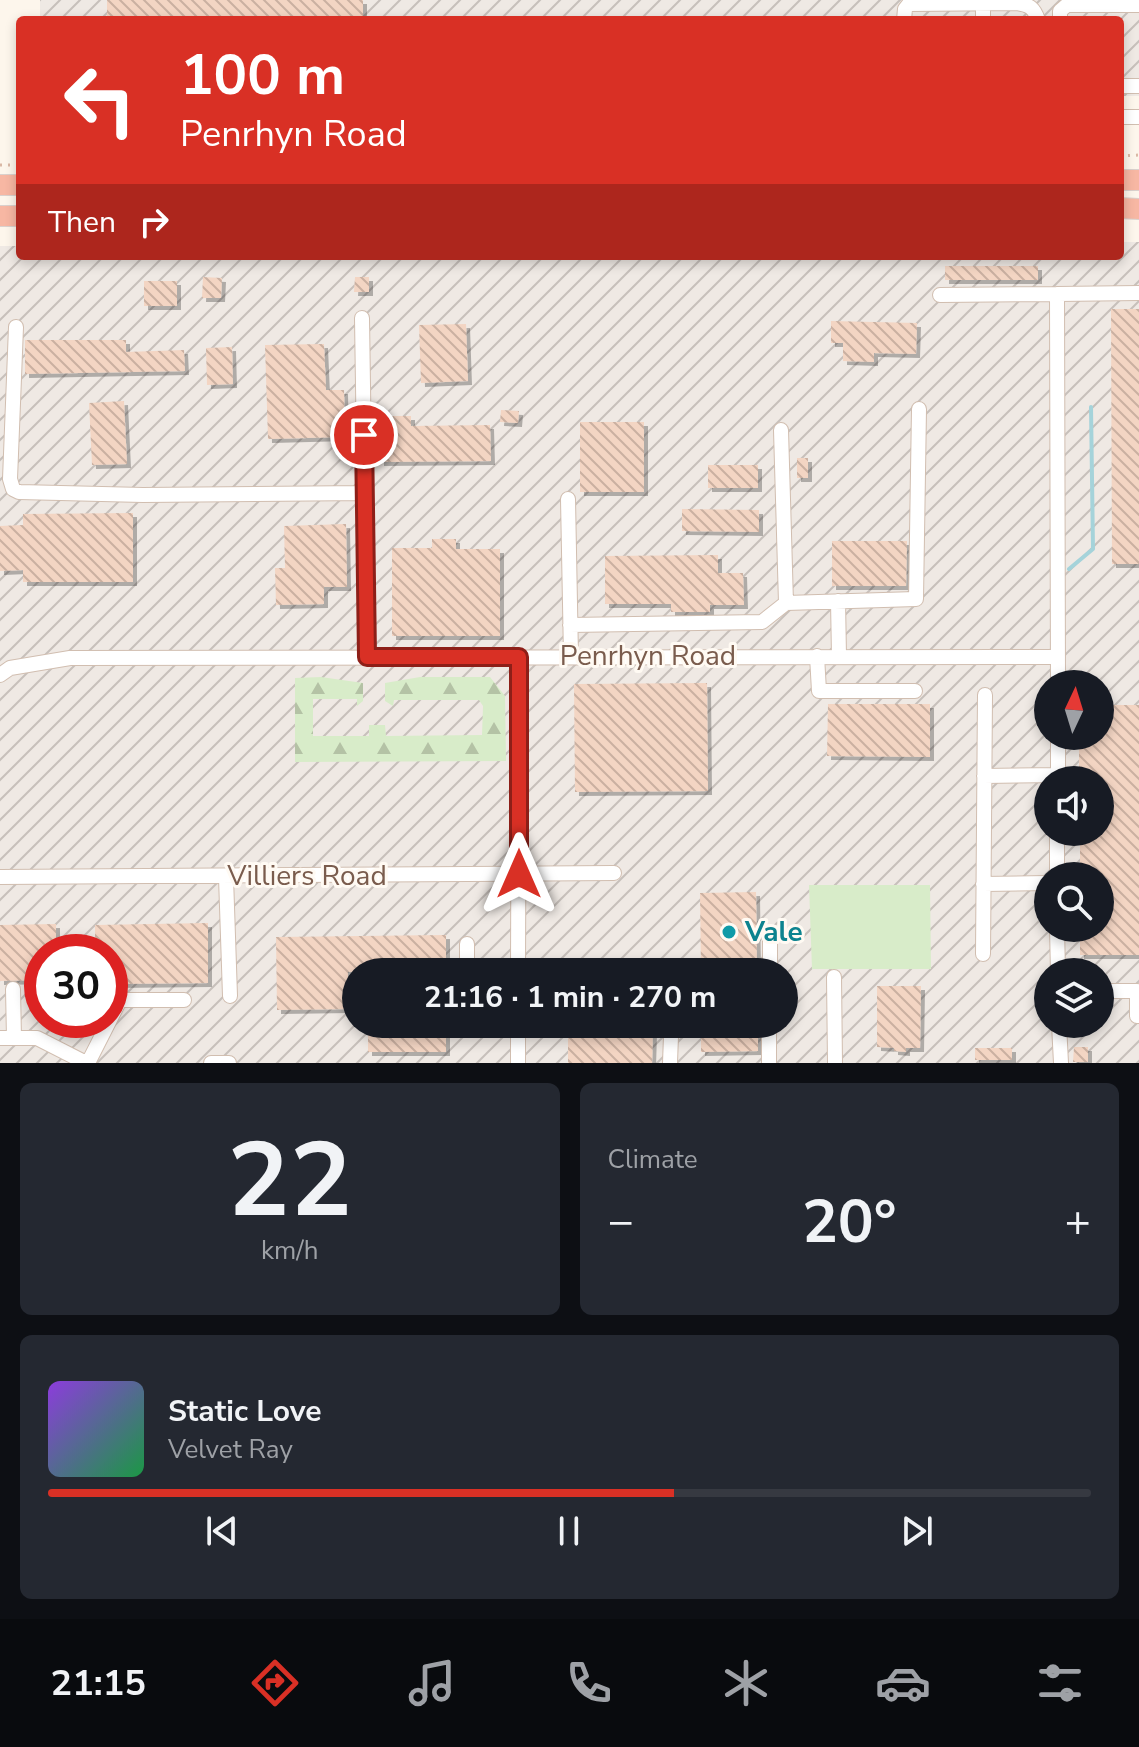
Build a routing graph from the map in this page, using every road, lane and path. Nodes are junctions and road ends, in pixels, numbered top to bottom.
1 (983, 3) junction
2 (1139, 5) edge
3 (1110, 13) edge
4 (904, 16) edge
5 (983, 16) edge
6 (1037, 16) edge
7 (1060, 16) edge
8 (1139, 293) edge
9 (1057, 294) junction
10 (940, 295) dead end
11 (362, 318) dead end
12 (16, 327) dead end
13 (919, 409) dead end
14 (781, 430) dead end
15 (365, 493) junction
16 (568, 499) dead end
17 (838, 601) junction
18 (786, 603) junction
19 (570, 625) junction
20 (571, 656) junction
21 (817, 656) junction
22 (839, 656) junction
23 (367, 657) junction
24 (519, 657) junction
25 (1058, 657) junction
26 (1058, 670) edge
27 (0, 675) edge
28 (915, 691) dead end
29 (985, 695) dead end
30 (984, 776) junction
31 (1034, 777) edge
32 (614, 873) dead end
33 (519, 874) junction
34 (0, 877) edge
35 (226, 877) junction
36 (1034, 883) edge
37 (983, 884) junction
38 (770, 936) dead end
39 (467, 944) dead end
40 (983, 954) dead end
41 (467, 958) edge
42 (518, 958) edge
43 (770, 958) edge
44 (834, 977) dead end
45 (13, 989) dead end
46 (1114, 991) edge
47 (230, 996) dead end
48 (184, 1000) dead end
49 (1139, 1016) edge
50 (7, 1038) edge
51 (518, 1038) edge
52 (671, 1038) edge
53 (769, 1038) edge
54 (1060, 1038) edge
55 (59, 1057) edge
56 (87, 1063) edge
57 (211, 1063) edge
58 (229, 1063) edge
59 (518, 1063) edge
60 (670, 1063) edge
61 (769, 1063) edge
62 (835, 1063) edge
63 (1061, 1063) edge

1 - 4 street
1 - 5 street
1 - 6 street
2 - 3 street
3 - 7 street
8 - 9 street
9 - 10 street
9 - 25 street
11 - 15 street
12 - 15 street
13 - 17 street
14 - 18 street
15 - 23 street
16 - 19 street
17 - 18 street
17 - 22 street
18 - 19 street
19 - 20 street
20 - 21 street, Penrhyn Road
20 - 24 street, Penrhyn Road
21 - 22 street, Penrhyn Road
21 - 28 street
22 - 25 street, Penrhyn Road
23 - 24 street, Penrhyn Road
23 - 27 street, Penrhyn Road
24 - 33 street
25 - 26 street
29 - 30 street
30 - 31 street
30 - 37 street
32 - 33 street, Villiers Road
33 - 35 street, Villiers Road
33 - 42 street
34 - 35 street, Villiers Road
35 - 47 street
36 - 37 street
37 - 40 street
38 - 43 street
39 - 41 street
44 - 62 street
45 - 50 street
46 - 49 street
48 - 56 street
50 - 55 street
51 - 59 street
52 - 60 street
53 - 61 street
54 - 63 street
55 - 56 street
57 - 58 street

